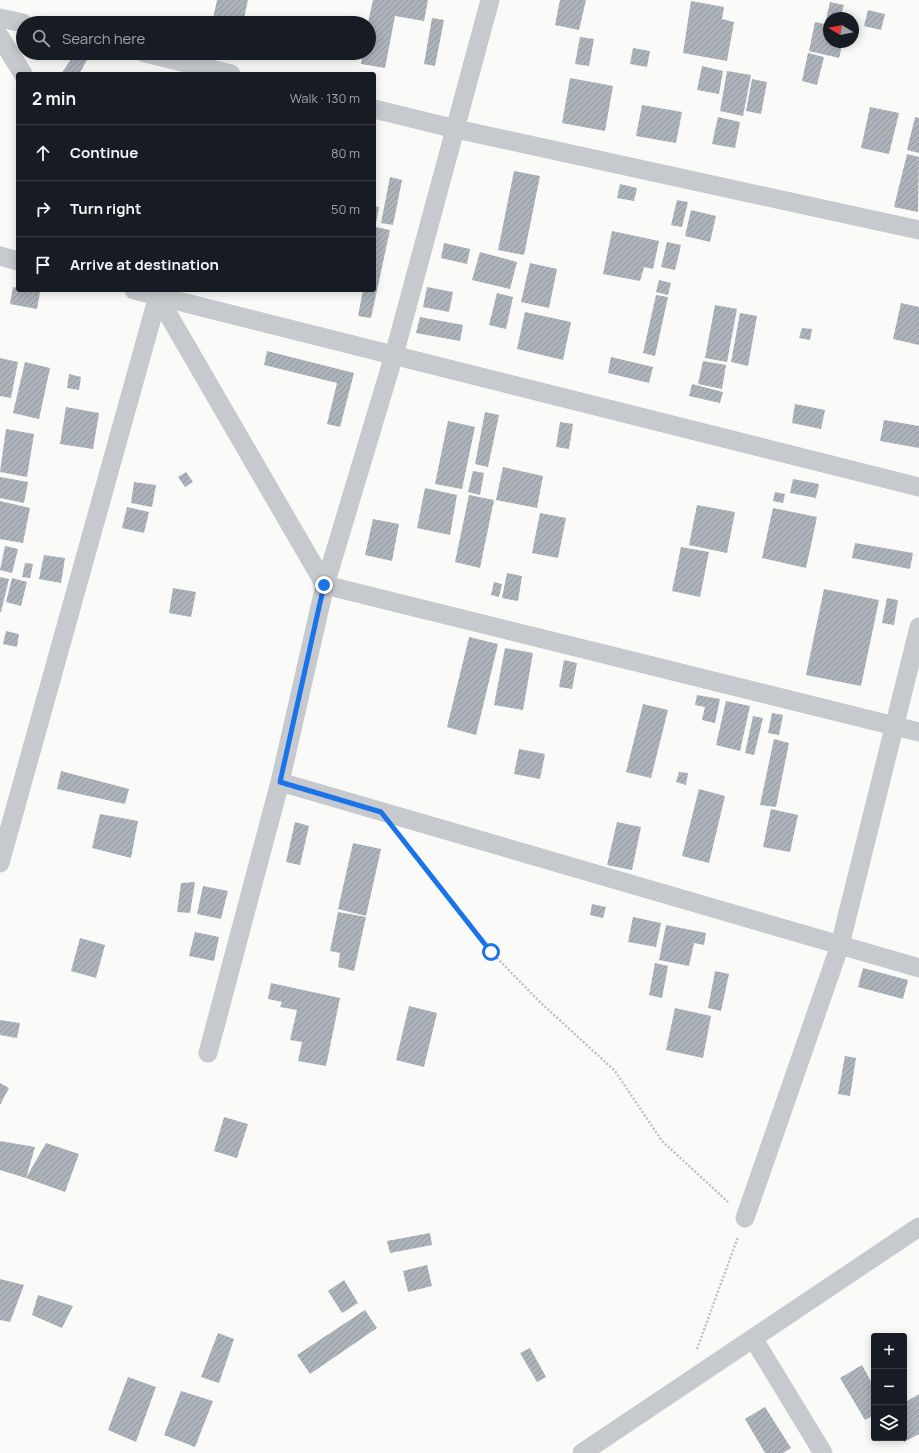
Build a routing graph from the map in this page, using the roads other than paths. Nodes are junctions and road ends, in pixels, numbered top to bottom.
1 (490, 0) edge
2 (0, 18) edge
3 (16, 21) edge
4 (0, 37) edge
5 (174, 60) edge
6 (22, 72) edge
7 (223, 72) edge
8 (376, 109) edge
9 (456, 129) junction
10 (919, 230) edge
11 (0, 256) edge
12 (16, 260) edge
13 (156, 293) edge
14 (394, 355) junction
15 (919, 487) edge
16 (324, 585) junction
17 (919, 627) edge
18 (895, 725) junction
19 (919, 732) edge
20 (280, 782) junction
21 (0, 864) edge
22 (840, 945) junction
23 (919, 968) edge
24 (208, 1053) dead end
25 (745, 1218) road end
26 (919, 1227) edge
27 (753, 1338) junction
28 (582, 1453) edge
29 (823, 1453) edge

1 - 9 street
2 - 3 street
4 - 6 street
5 - 7 street
8 - 9 street
9 - 10 street
9 - 14 street
11 - 12 street
13 - 14 street
13 - 16 street
13 - 21 street
14 - 15 street
14 - 16 street
16 - 18 street
16 - 20 street
17 - 18 street
18 - 19 street
18 - 22 street
20 - 22 street
20 - 24 street
22 - 23 street
22 - 25 street
26 - 27 street
27 - 28 street
27 - 29 street

